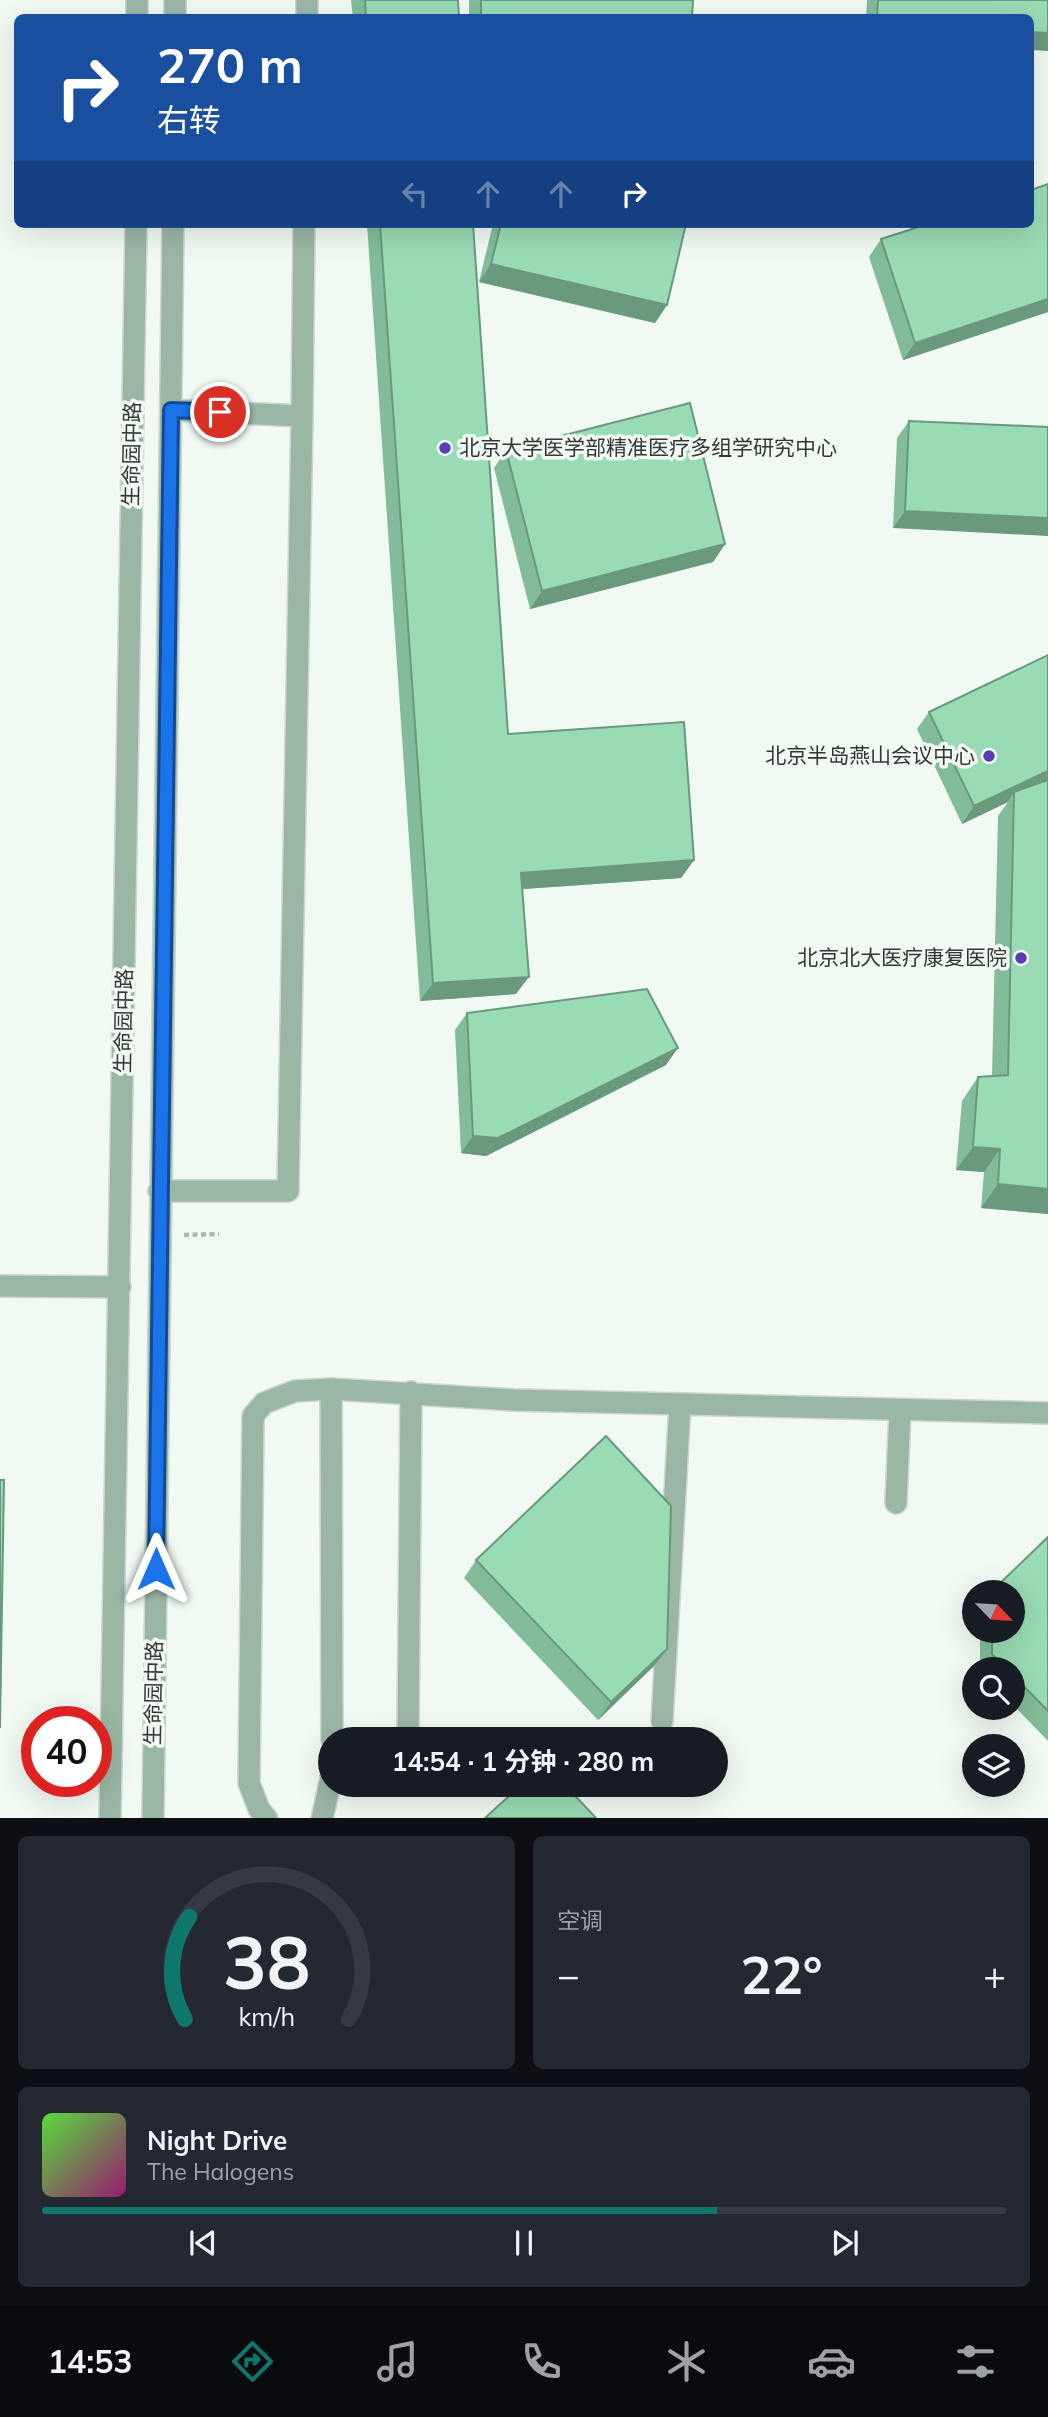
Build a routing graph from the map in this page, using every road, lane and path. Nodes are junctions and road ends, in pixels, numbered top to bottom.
1 (136, 228) edge
2 (173, 228) edge
3 (304, 228) edge
4 (171, 410) junction
5 (302, 416) junction
6 (159, 1191) junction
7 (219, 1234) dead end
8 (159, 1236) junction
9 (0, 1286) edge
10 (120, 1287) junction
11 (331, 1389) junction
12 (411, 1392) junction
13 (680, 1404) junction
14 (900, 1410) junction
15 (1048, 1413) edge
16 (896, 1503) dead end
17 (662, 1721) dead end
18 (332, 1727) edge
19 (408, 1727) edge
20 (327, 1797) edge
21 (110, 1818) edge
22 (153, 1818) edge
23 (267, 1818) edge
24 (322, 1818) edge

1 - 10 street, 生命园中路
2 - 4 street, 生命园中路
3 - 5 street
4 - 5 street
4 - 6 street, 生命园中路
5 - 6 street
6 - 8 street, 生命园中路
7 - 8 path
8 - 22 street, 生命园中路
9 - 10 street
10 - 21 street, 生命园中路
11 - 12 street
11 - 18 street
11 - 23 street
12 - 13 street
12 - 19 street
13 - 14 street
13 - 17 street
14 - 15 street
14 - 16 street
20 - 24 street

